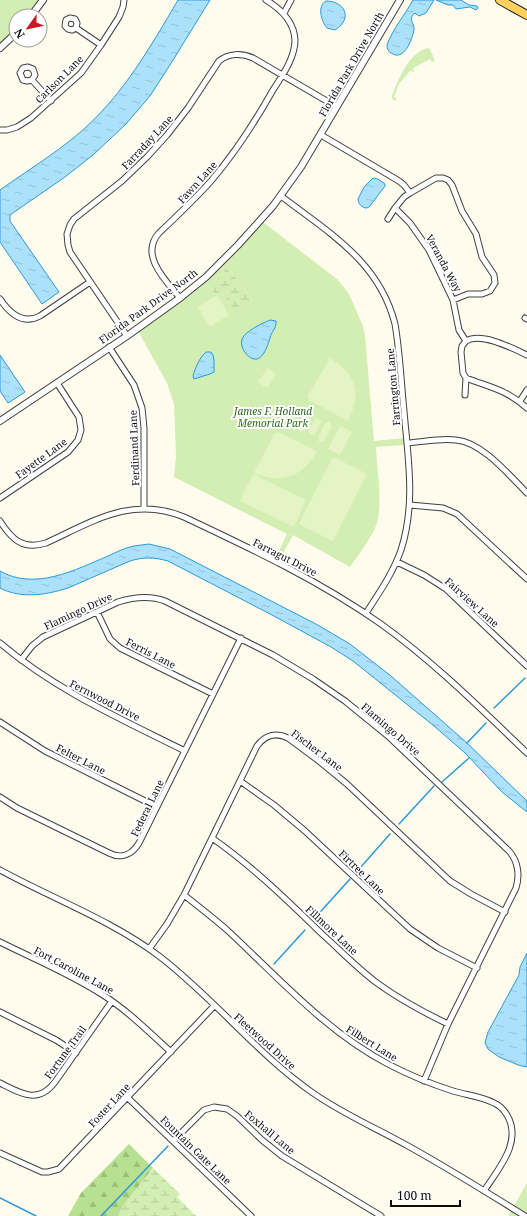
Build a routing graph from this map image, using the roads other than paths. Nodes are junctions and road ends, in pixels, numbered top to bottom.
1 (124, 0) edge
2 (266, 0) edge
3 (291, 0) edge
4 (400, 0) edge
5 (500, 0) edge
6 (284, 13) junction
7 (527, 15) edge
8 (76, 28) dead end
9 (8, 40) edge
10 (101, 45) junction
11 (0, 48) edge
12 (283, 74) junction
13 (32, 80) dead end
14 (51, 101) junction
15 (337, 107) junction
16 (0, 130) edge
17 (321, 135) junction
18 (410, 193) junction
19 (281, 196) junction
20 (394, 208) junction
21 (388, 218) dead end
22 (90, 282) junction
23 (180, 298) junction
24 (0, 299) edge
25 (453, 300) junction
26 (127, 336) junction
27 (466, 341) junction
28 (109, 347) junction
29 (527, 355) edge
30 (466, 378) junction
31 (57, 383) junction
32 (527, 390) edge
33 (465, 395) dead end
34 (520, 401) junction
35 (527, 408) edge
36 (0, 421) edge
37 (407, 443) junction
38 (527, 492) edge
39 (0, 498) edge
40 (410, 505) junction
41 (144, 508) junction
42 (0, 521) edge
43 (397, 562) junction
44 (527, 579) edge
45 (97, 612) junction
46 (366, 613) junction
47 (241, 638) junction
48 (0, 643) edge
49 (20, 660) junction
50 (527, 666) edge
51 (213, 694) junction
52 (0, 722) edge
53 (185, 751) junction
54 (527, 753) edge
55 (240, 781) junction
56 (0, 797) edge
57 (157, 807) junction
58 (212, 838) junction
59 (0, 870) edge
60 (184, 895) junction
61 (504, 912) junction
62 (0, 942) edge
63 (149, 949) junction
64 (476, 968) junction
65 (112, 1001) junction
66 (214, 1006) junction
67 (0, 1012) edge
68 (448, 1024) junction
69 (171, 1052) junction
70 (76, 1053) junction
71 (424, 1081) junction
72 (0, 1082) edge
73 (128, 1098) junction
74 (173, 1141) junction
75 (0, 1153) edge
76 (484, 1192) junction
77 (252, 1216) edge
78 (381, 1216) edge
79 (525, 1216) edge

1 - 10 street, Carlson Lane
2 - 6 street
3 - 6 street
4 - 15 street, Florida Park Drive North
5 - 7 main road
6 - 12 street, Fawn Lane
8 - 10 street
9 - 11 street
10 - 14 street, Carlson Lane
12 - 15 street, Farraday Lane
12 - 22 street, Farraday Lane
12 - 23 street, Fawn Lane
13 - 14 street
14 - 16 street, Carlson Lane
15 - 17 street, Florida Park Drive North
17 - 18 street
17 - 19 street, Florida Park Drive North
18 - 20 street
18 - 25 street
19 - 23 street, Florida Park Drive North
19 - 37 street, Farrington Lane
20 - 21 street
20 - 25 street, Veranda Way
22 - 24 street
22 - 26 street, Farraday Lane
23 - 26 street, Florida Park Drive North
25 - 27 street, Veranda Way
26 - 28 street, Florida Park Drive North
27 - 29 street
27 - 30 street
28 - 31 street, Florida Park Drive North
28 - 41 street, Ferdinand Lane
30 - 33 street
30 - 34 street
31 - 36 street, Florida Park Drive North
31 - 39 street, Fayette Lane
32 - 34 street
34 - 35 street
37 - 38 street
37 - 40 street, Farrington Lane
40 - 43 street, Farrington Lane
40 - 44 street
41 - 42 street, Farragut Drive
41 - 46 street, Farragut Drive
43 - 46 street, Farrington Lane
43 - 50 street, Fairview Lane
45 - 47 street, Flamingo Drive
45 - 49 street, Flamingo Drive
45 - 51 street, Ferris Lane
46 - 54 street, Farragut Drive
47 - 51 street, Federal Lane
47 - 61 street, Flamingo Drive
48 - 49 street, Fernwood Drive
49 - 53 street, Fernwood Drive
51 - 53 street, Federal Lane
52 - 57 street, Felter Lane
53 - 57 street, Federal Lane
55 - 58 street, Fischer Lane
55 - 61 street, Fischer Lane
55 - 64 street, Firtree Lane
56 - 57 street, Federal Lane
58 - 60 street, Fischer Lane
58 - 68 street, Fillmore Lane
59 - 63 street, Fleetwood Drive
60 - 63 street, Fischer Lane
60 - 71 street, Filbert Lane
61 - 64 street, Flamingo Drive
62 - 65 street, Fort Caroline Lane
63 - 66 street, Fleetwood Drive
64 - 68 street, Flamingo Drive
65 - 69 street, Fort Caroline Lane
65 - 70 street, Fortune Trail
66 - 69 street, Foster Lane
66 - 76 street, Fleetwood Drive
67 - 70 street
68 - 71 street, Flamingo Drive
69 - 73 street, Foster Lane
70 - 72 street, Fortune Trail
71 - 76 street, Filbert Lane
73 - 74 street, Fountain Gate Lane
73 - 75 street, Foster Lane
74 - 77 street, Fountain Gate Lane
74 - 78 street, Foxhall Lane
76 - 79 street, Fleetwood Drive

